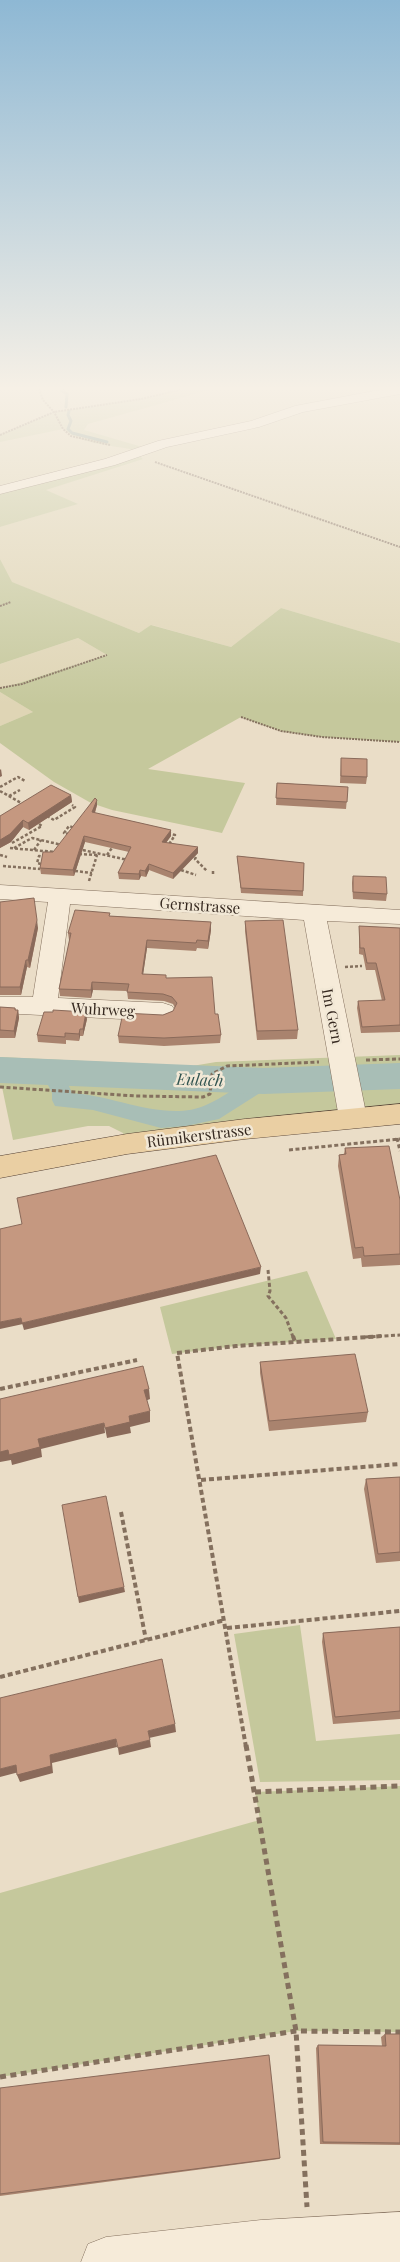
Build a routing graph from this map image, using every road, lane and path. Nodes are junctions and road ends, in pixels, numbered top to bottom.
1 (247, 495) edge
2 (400, 547) edge
3 (11, 602) dead end
4 (0, 606) edge
5 (107, 655) dead end
6 (0, 688) edge
7 (241, 717) dead end
8 (400, 742) edge
9 (25, 781) dead end
10 (0, 789) edge
11 (20, 790) dead end
12 (9, 796) junction
13 (72, 805) edge
14 (16, 809) edge
15 (40, 813) edge
16 (39, 824) edge
17 (77, 827) edge
18 (32, 828) edge
19 (161, 832) edge
20 (31, 833) junction
21 (42, 840) junction
22 (116, 842) edge
23 (12, 843) edge
24 (60, 845) junction
25 (105, 845) edge
26 (113, 847) junction
27 (164, 847) edge
28 (120, 849) edge
29 (34, 850) junction
30 (54, 852) junction
31 (64, 852) edge
32 (73, 853) edge
33 (0, 855) edge
34 (97, 855) junction
35 (106, 855) junction
36 (111, 856) junction
37 (7, 857) dead end
38 (196, 857) edge
39 (130, 861) edge
40 (125, 863) edge
41 (42, 864) edge
42 (133, 864) edge
43 (3, 866) dead end
44 (40, 868) edge
45 (181, 870) edge
46 (75, 871) edge
47 (207, 871) dead end
48 (92, 873) junction
49 (196, 875) dead end
50 (89, 881) dead end
51 (0, 892) edge
52 (60, 896) junction
53 (314, 914) junction
54 (400, 917) edge
55 (0, 1005) edge
56 (44, 1006) junction
57 (163, 1012) dead end
58 (400, 1059) edge
59 (344, 1072) junction
60 (0, 1087) edge
61 (353, 1118) junction
62 (398, 1131) edge
63 (290, 1150) dead end
64 (400, 1151) edge
65 (0, 1167) edge
66 (268, 1270) dead end
67 (400, 1336) edge
68 (295, 1342) junction
69 (137, 1360) dead end
70 (0, 1389) edge
71 (400, 1464) edge
72 (201, 1480) junction
73 (121, 1512) dead end
74 (400, 1611) edge
75 (225, 1620) junction
76 (227, 1628) junction
77 (146, 1640) junction
78 (0, 1677) edge
79 (400, 1786) edge
80 (255, 1792) junction
81 (296, 2032) junction
82 (400, 2032) edge
83 (0, 2077) edge
84 (307, 2207) dead end
85 (400, 2237) edge
86 (106, 2262) edge

1 - 2 path
3 - 4 path
5 - 6 path
7 - 8 path
9 - 10 path
10 - 12 path
11 - 12 path
12 - 14 path
13 - 15 path
16 - 20 path
17 - 24 path
18 - 20 path
19 - 27 path
20 - 23 path
21 - 24 path
21 - 29 path
21 - 29 path
22 - 26 path
24 - 35 path
25 - 26 path
26 - 28 path
26 - 35 path
29 - 30 path
30 - 31 path
30 - 41 path
32 - 34 path
33 - 37 path
34 - 36 path
34 - 48 path
35 - 36 path
36 - 39 path
38 - 47 path
40 - 42 path
43 - 44 path
45 - 49 path
46 - 48 path
48 - 50 path
51 - 52 street, Gernstrasse
52 - 53 street, Gernstrasse
52 - 56 street
53 - 54 street, Gernstrasse
53 - 59 street, Im Gern
55 - 56 street, Wuhrweg
56 - 57 street, Wuhrweg
58 - 59 path
59 - 60 path
59 - 61 street, Im Gern
61 - 62 main road, Rümikerstrasse
61 - 65 main road, Rümikerstrasse
62 - 63 path
62 - 64 path
66 - 68 path
67 - 68 path
68 - 72 path
69 - 70 path
71 - 72 path
72 - 75 path
73 - 77 path
74 - 76 path
75 - 76 path
75 - 77 path
76 - 80 path
77 - 78 path
79 - 80 path
80 - 81 path
81 - 82 path
81 - 83 path
81 - 84 path
85 - 86 street

